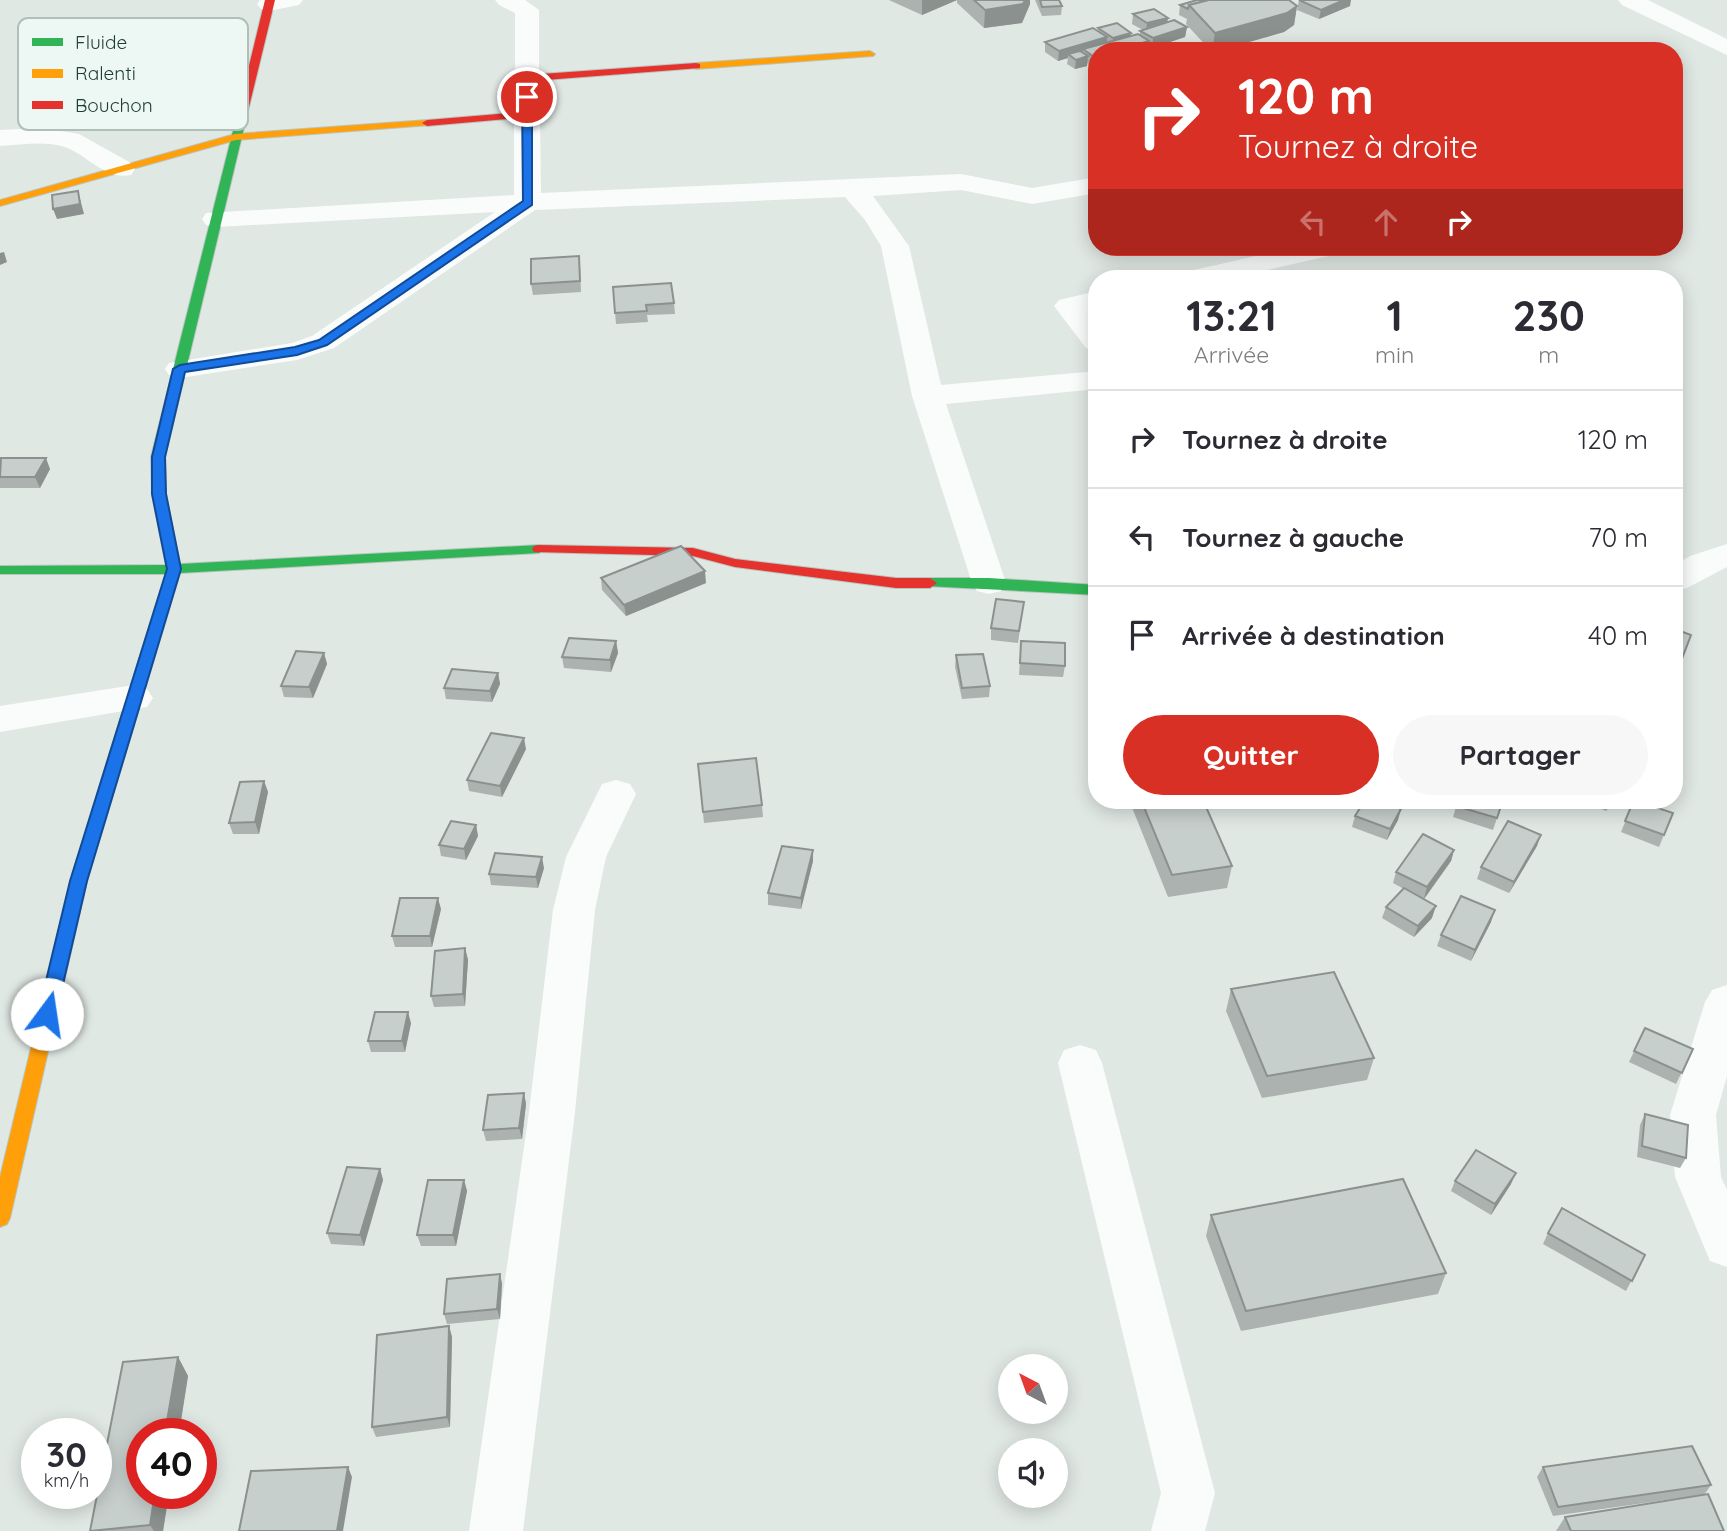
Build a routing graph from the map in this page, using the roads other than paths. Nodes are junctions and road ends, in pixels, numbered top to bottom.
1 (506, 0) edge
2 (277, 1) edge
3 (1642, 2) edge
4 (1727, 48) edge
5 (870, 54) dead end
6 (527, 78) junction
7 (248, 95) edge
8 (527, 115) junction
9 (237, 130) edge
10 (235, 137) junction
11 (0, 138) edge
12 (122, 169) junction
13 (1088, 187) edge
14 (852, 189) junction
15 (528, 202) junction
16 (0, 203) edge
17 (216, 219) junction
18 (1292, 256) edge
19 (1230, 270) edge
20 (1088, 302) edge
21 (1088, 330) edge
22 (180, 369) junction
23 (1088, 381) edge
24 (928, 396) junction
25 (1727, 555) edge
26 (174, 569) junction
27 (0, 570) edge
28 (1683, 575) edge
29 (989, 583) junction
30 (1088, 589) edge
31 (134, 698) junction
32 (0, 719) edge
33 (616, 794) dead end
34 (1727, 1002) edge
35 (1080, 1063) dead end
36 (0, 1218) edge
37 (1727, 1246) edge
38 (496, 1531) edge
39 (1178, 1531) edge

1 - 6 street
2 - 7 street
3 - 4 street
5 - 6 street
6 - 8 street
8 - 10 street
8 - 15 street
9 - 10 street
10 - 12 street
10 - 17 street
11 - 12 street
12 - 16 street
13 - 14 street
14 - 15 street
14 - 24 street
15 - 17 street
15 - 22 street
17 - 22 street
18 - 19 street
20 - 21 street
22 - 26 street
23 - 24 street
24 - 29 street
25 - 28 street
26 - 27 street
26 - 29 street
26 - 31 street
29 - 30 street
31 - 32 street
31 - 36 street
33 - 38 street
34 - 37 street
35 - 39 street

